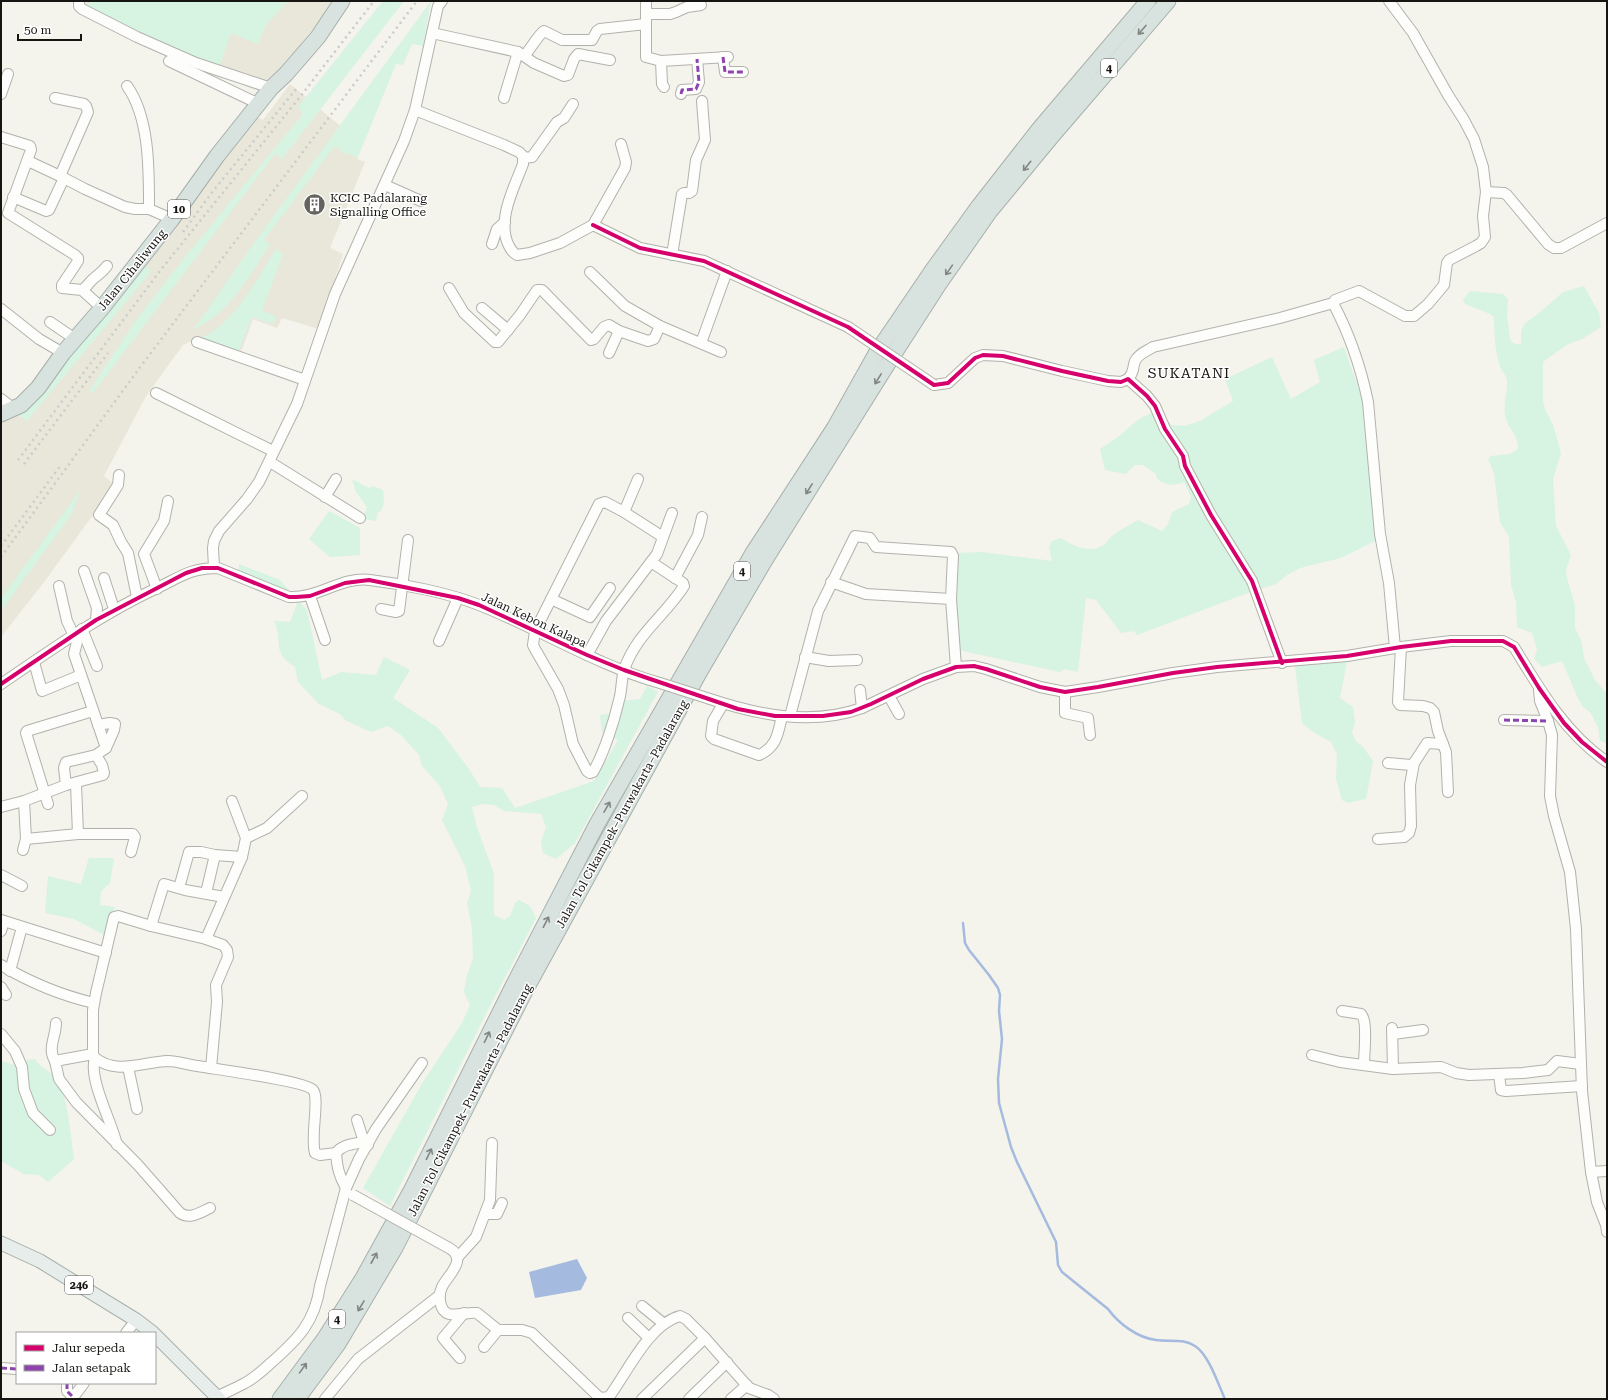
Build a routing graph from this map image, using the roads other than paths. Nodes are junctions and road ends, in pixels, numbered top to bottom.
1 (79, 1) edge
2 (342, 1) edge
3 (442, 1) edge
4 (646, 1) edge
5 (1148, 1) edge
6 (1168, 1) edge
7 (1389, 1) edge
8 (702, 5) dead end
9 (646, 19) junction
10 (432, 33) junction
11 (521, 54) junction
12 (697, 59) junction
13 (610, 60) dead end
14 (169, 61) dead end
15 (661, 61) junction
16 (743, 72) dead end
17 (8, 74) dead end
18 (127, 86) dead end
19 (664, 87) dead end
20 (271, 88) junction
21 (1, 94) edge
22 (681, 94) dead end
23 (55, 98) dead end
24 (504, 98) dead end
25 (702, 101) dead end
26 (259, 104) junction
27 (573, 104) dead end
28 (415, 110) junction
29 (1, 137) edge
30 (621, 144) dead end
31 (524, 158) junction
32 (28, 161) junction
33 (62, 177) junction
34 (385, 185) junction
35 (1486, 192) junction
36 (13, 197) junction
37 (421, 201) dead end
38 (149, 209) junction
39 (172, 219) junction
40 (505, 222) junction
41 (1607, 222) edge
42 (593, 226) junction
43 (492, 244) dead end
44 (672, 255) junction
45 (107, 266) dead end
46 (727, 271) junction
47 (590, 272) dead end
48 (449, 288) dead end
49 (82, 290) junction
50 (1333, 302) junction
51 (102, 308) junction
52 (482, 308) dead end
53 (1, 309) edge
54 (50, 322) dead end
55 (660, 326) junction
56 (508, 330) junction
57 (619, 331) junction
58 (75, 339) junction
59 (197, 342) dead end
60 (701, 343) junction
61 (721, 352) dead end
62 (63, 353) junction
63 (609, 353) dead end
64 (1128, 379) junction
65 (305, 380) junction
66 (156, 393) dead end
67 (1, 398) edge
68 (7, 411) edge
69 (273, 451) junction
70 (270, 462) junction
71 (119, 475) dead end
72 (336, 479) dead end
73 (638, 479) dead end
74 (325, 497) junction
75 (168, 501) dead end
76 (624, 512) junction
77 (672, 513) dead end
78 (702, 517) dead end
79 (360, 518) dead end
80 (663, 537) junction
81 (408, 540) dead end
82 (651, 562) junction
83 (214, 568) junction
84 (84, 572) dead end
85 (104, 578) dead end
86 (675, 578) junction
87 (831, 582) junction
88 (401, 585) junction
89 (59, 586) dead end
90 (157, 588) junction
91 (610, 588) dead end
92 (310, 596) junction
93 (137, 597) junction
94 (458, 598) junction
95 (551, 599) junction
96 (951, 599) junction
97 (114, 609) junction
98 (381, 609) dead end
99 (96, 620) junction
100 (78, 631) junction
101 (535, 631) junction
102 (325, 640) dead end
103 (439, 641) dead end
104 (1398, 648) junction
105 (587, 655) junction
106 (805, 657) junction
107 (857, 660) dead end
108 (34, 662) junction
109 (1282, 662) junction
110 (96, 666) dead end
111 (956, 666) junction
112 (624, 670) junction
113 (81, 675) junction
114 (1, 684) edge
115 (1539, 688) junction
116 (860, 690) dead end
117 (1065, 692) junction
118 (889, 696) junction
119 (723, 704) junction
120 (862, 708) junction
121 (93, 710) junction
122 (899, 714) dead end
123 (786, 716) junction
124 (1504, 720) dead end
125 (1548, 721) junction
126 (98, 725) junction
127 (1090, 735) dead end
128 (1443, 744) junction
129 (106, 748) junction
130 (96, 754) junction
131 (1388, 762) dead end
132 (1607, 762) edge
133 (1414, 763) junction
134 (71, 785) junction
135 (1448, 792) dead end
136 (302, 796) dead end
137 (46, 798) junction
138 (24, 801) junction
139 (232, 801) dead end
140 (1, 807) edge
141 (78, 834) junction
142 (246, 838) junction
143 (26, 839) junction
144 (1378, 839) dead end
145 (23, 850) dead end
146 (131, 852) dead end
147 (215, 856) junction
148 (242, 857) junction
149 (1, 875) edge
150 (22, 886) dead end
151 (179, 888) junction
152 (206, 893) junction
153 (224, 897) junction
154 (2, 920) edge
155 (151, 926) junction
156 (22, 927) junction
157 (1, 931) edge
158 (206, 939) junction
159 (106, 953) junction
160 (1, 965) edge
161 (10, 971) junction
162 (94, 1004) junction
163 (1342, 1011) dead end
164 (56, 1023) dead end
165 (1423, 1030) dead end
166 (1, 1034) edge
167 (1312, 1055) dead end
168 (94, 1056) junction
169 (55, 1061) junction
170 (422, 1063) dead end
171 (1364, 1064) junction
172 (1581, 1064) junction
173 (128, 1067) junction
174 (211, 1068) junction
175 (1393, 1069) junction
176 (1499, 1074) junction
177 (1582, 1086) junction
178 (136, 1109) dead end
179 (357, 1120) dead end
180 (50, 1130) dead end
181 (366, 1144) junction
182 (492, 1144) dead end
183 (118, 1145) junction
184 (336, 1153) junction
185 (1607, 1171) edge
186 (1591, 1172) junction
187 (348, 1191) junction
188 (502, 1203) dead end
189 (210, 1208) dead end
190 (485, 1214) junction
191 (1607, 1232) edge
192 (1, 1243) edge
193 (457, 1258) junction
194 (440, 1295) junction
195 (642, 1306) dead end
196 (464, 1313) junction
197 (628, 1318) dead end
198 (136, 1320) junction
199 (664, 1324) junction
200 (498, 1330) junction
201 (127, 1332) edge
202 (152, 1332) edge
203 (156, 1336) edge
204 (649, 1338) junction
205 (705, 1338) junction
206 (484, 1348) dead end
207 (460, 1358) dead end
208 (727, 1362) junction
209 (1, 1368) edge
210 (16, 1369) edge
211 (67, 1384) edge
212 (83, 1384) edge
213 (747, 1385) junction
214 (72, 1398) edge
215 (218, 1398) edge
216 (280, 1399) edge
217 (297, 1399) edge
218 (325, 1399) edge
219 (642, 1399) edge
220 (689, 1399) edge
221 (731, 1399) edge
222 (774, 1399) edge

1 - 20 street
2 - 20 highway, Jalan Cihaliwung / 10
3 - 10 street
4 - 9 street
216 -> 5 highway, Jalan Tol Cikampek–Purwakarta–Padalarang / 4
6 -> 217 highway, Jalan Tol Cikampek–Purwakarta–Padalarang / 4
7 - 35 street
8 - 9 street
9 - 11 street
9 - 15 street
10 - 11 street
10 - 28 street
11 - 13 street
11 - 24 street
12 - 15 street
12 - 16 street
12 - 22 street
14 - 26 street
15 - 19 street
17 - 21 street
18 - 38 street
20 - 26 highway, Jalan Cihaliwung / 10
23 - 33 street
25 - 44 street
26 - 39 highway, Jalan Cihaliwung / 10
27 - 31 street
28 - 31 street
28 - 34 street
29 - 32 street
30 - 42 street
31 - 40 street
32 - 33 street
32 - 36 street
33 - 36 street
33 - 38 street
34 - 37 street
34 - 65 street
35 - 41 street
35 - 50 street
36 - 49 street
38 - 39 street
39 - 51 highway, Jalan Cihaliwung / 10
40 - 42 street
40 - 43 street
42 - 44 street
44 - 46 street
45 - 49 street
46 - 60 street
46 - 64 street, bridge
47 - 55 street
48 - 56 street
49 - 51 street
50 - 64 street
50 - 104 street
51 - 58 highway, Jalan Cihaliwung / 10
52 - 56 street
53 - 62 street
54 - 58 street
55 - 57 street
55 - 60 street
56 - 57 street
57 - 63 street
58 - 62 highway, Jalan Cihaliwung / 10
59 - 65 street
60 - 61 street
62 - 68 highway, Jalan Cihaliwung / 10
64 - 109 street
65 - 69 street
66 - 69 street
67 - 68 street
69 - 70 street
70 - 74 street
70 - 83 street
71 - 93 street
72 - 74 street
73 - 76 street
74 - 79 street
75 - 90 street
76 - 80 street
76 - 95 street
77 - 80 street
78 - 86 street
80 - 82 street
81 - 88 street
82 - 86 street
82 - 105 street
83 - 90 street, Jalan Kebon Kalapa
83 - 92 street, Jalan Kebon Kalapa
84 - 99 street
85 - 97 street
86 - 112 street
87 - 96 street
87 - 96 street
87 - 106 street
88 - 92 street, Jalan Kebon Kalapa
88 - 94 street, Jalan Kebon Kalapa
88 - 98 street
89 - 100 street
90 - 93 street, Jalan Kebon Kalapa
91 - 95 street
92 - 102 street
93 - 97 street, Jalan Kebon Kalapa
94 - 101 street, Jalan Kebon Kalapa
94 - 103 street
95 - 101 street
96 - 111 street
97 - 99 street, Jalan Kebon Kalapa
99 - 100 street, Jalan Kebon Kalapa
100 - 108 street, Jalan Kebon Kalapa
100 - 110 street
100 - 113 street
101 - 105 street, Jalan Kebon Kalapa
101 - 112 street
104 - 109 street
104 - 115 street
104 - 128 street
105 - 112 street, Jalan Kebon Kalapa
106 - 107 street
106 - 123 street
108 - 113 street
108 - 114 street, Jalan Kebon Kalapa
109 - 117 street
111 - 117 street
111 - 118 street, Jalan Kebon Kalapa
112 - 119 street, Jalan Kebon Kalapa, bridge
113 - 121 street
115 - 125 street
115 - 132 street
116 - 120 street
117 - 127 street
118 - 120 street, Jalan Kebon Kalapa
118 - 122 street
119 - 123 street, Jalan Kebon Kalapa
119 - 123 street
120 - 123 street, Jalan Kebon Kalapa
121 - 126 street
121 - 137 street
124 - 125 street
125 - 172 street
126 - 129 street
126 - 129 street
128 - 133 street
128 - 135 street
129 - 130 street
130 - 134 street
130 - 134 street
131 - 133 street
133 - 144 street
134 - 137 street
134 - 141 street
136 - 142 street
137 - 138 street
138 - 140 street
138 - 143 street
139 - 142 street
141 - 143 street
141 - 146 street
142 - 148 street
143 - 145 street
147 - 148 street
147 - 151 street
147 - 152 street
148 - 153 street
149 - 150 street
151 - 152 street
151 - 155 street
152 - 153 street
153 - 158 street
154 - 156 street
154 - 157 street
155 - 158 street
155 - 159 street
156 - 159 street
156 - 161 street
158 - 174 street
159 - 162 street
160 - 161 street
161 - 162 street
162 - 168 street
163 - 171 street
164 - 169 street
165 - 175 street
166 - 180 street
167 - 171 street
168 - 169 street
168 - 173 street
168 - 183 street
169 - 183 street
170 - 181 street
171 - 175 street
172 - 176 street
172 - 177 street
173 - 174 street
173 - 178 street
174 - 184 street
175 - 176 street
176 - 177 street
177 - 186 street
179 - 181 street
181 - 184 street
181 - 187 street
182 - 190 street
183 - 189 street
184 - 187 street
185 - 186 street
186 - 191 street
187 - 193 street, bridge
187 - 215 street
188 - 190 street
190 - 193 street
192 - 198 main road, 246
193 - 194 street
194 - 196 street
194 - 218 street
195 - 199 street
196 - 200 street
196 - 207 street
197 - 204 street
198 - 201 street
198 - 202 main road, 246
199 - 204 street
199 - 205 street
200 - 204 street
200 - 206 street
203 - 215 main road
205 - 208 street
205 - 219 street
208 - 213 street
208 - 220 street
209 - 210 street
211 - 214 street
212 - 214 street
213 - 221 street
213 - 222 street

